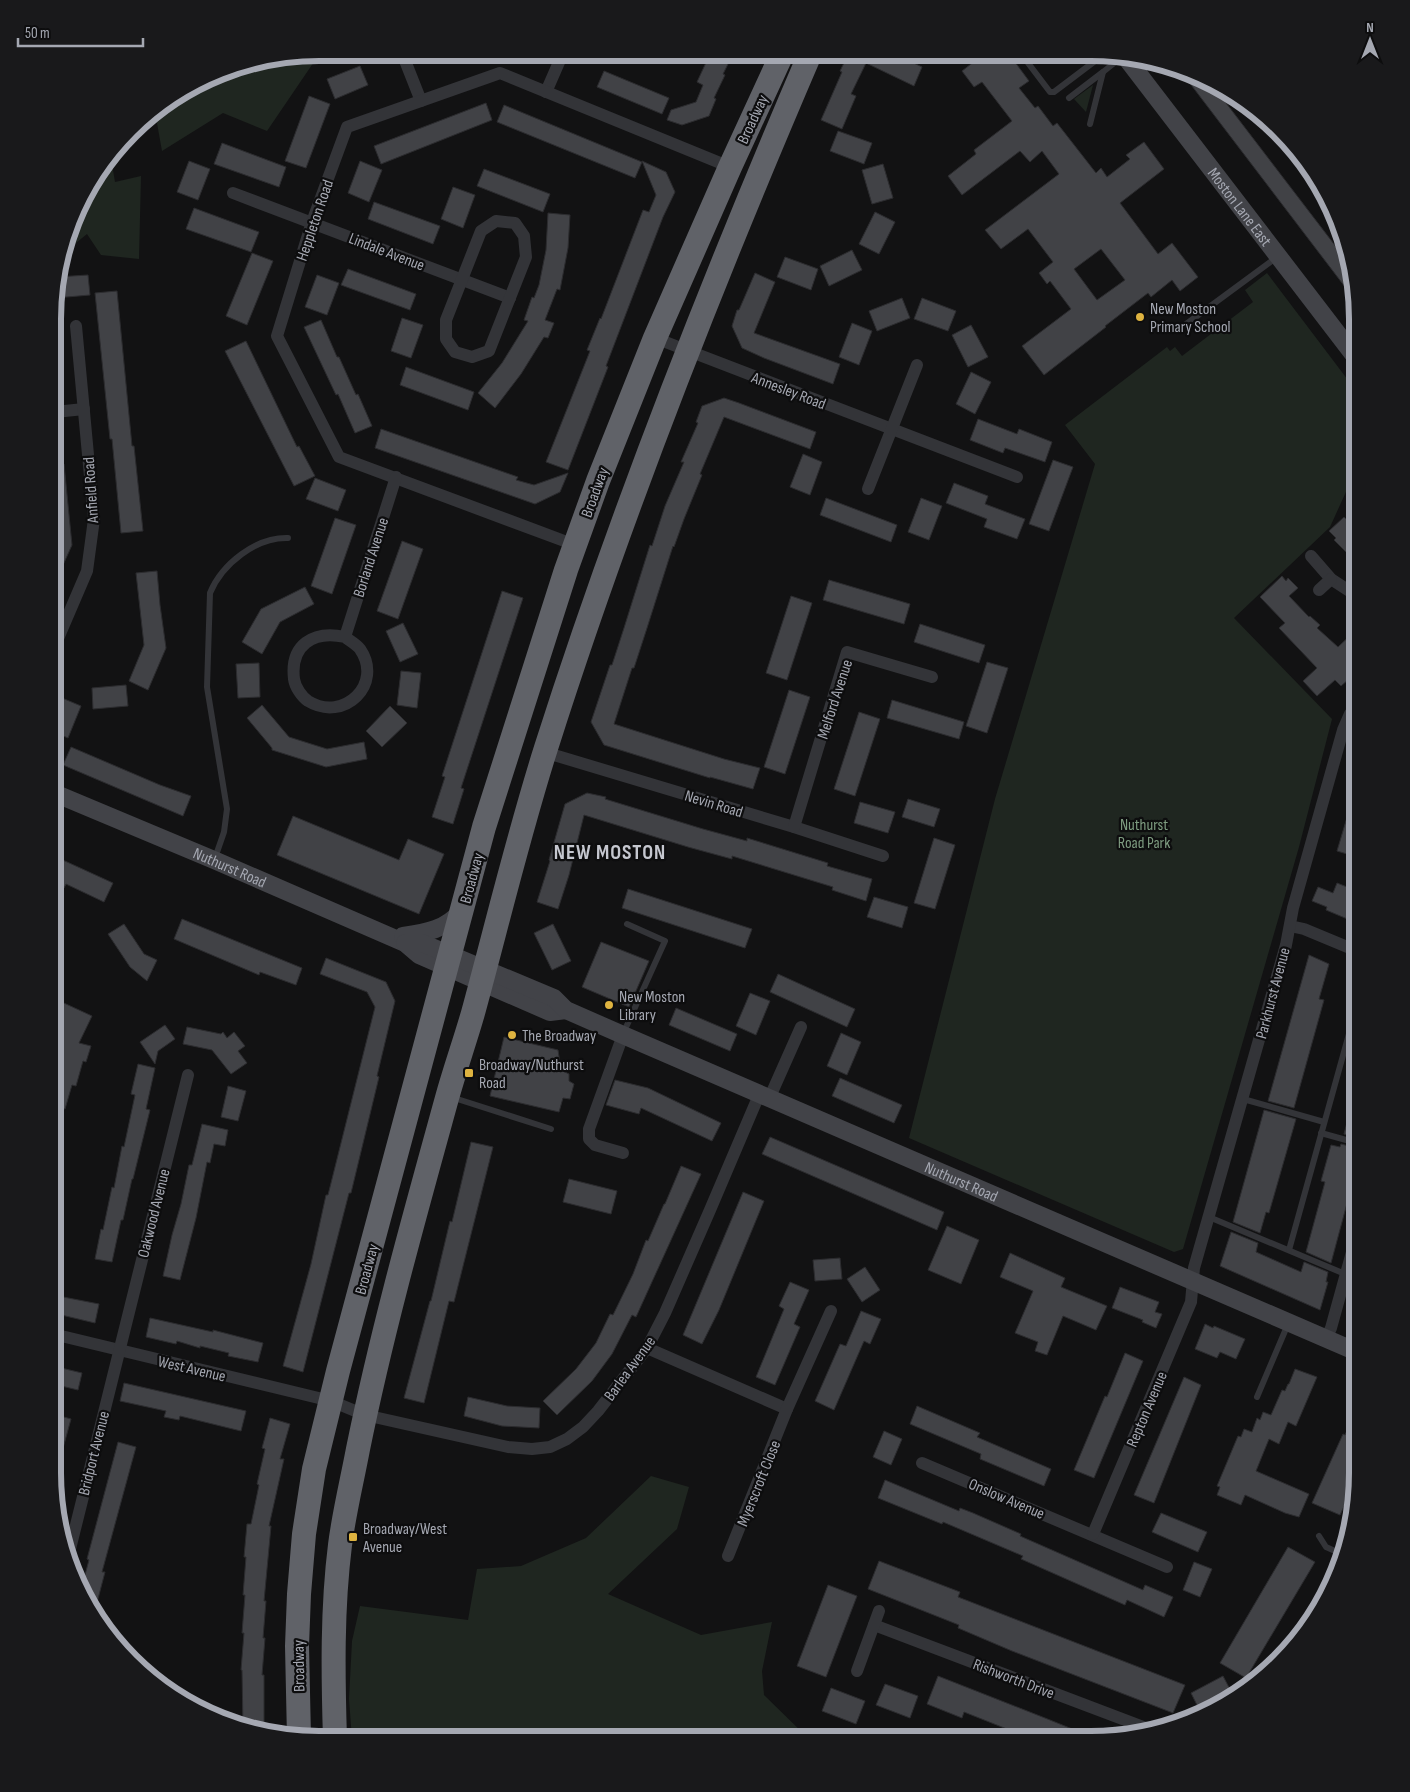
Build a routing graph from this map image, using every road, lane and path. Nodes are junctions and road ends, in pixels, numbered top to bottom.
1 (405, 61) edge
2 (560, 61) edge
3 (779, 61) edge
4 (807, 61) edge
5 (1027, 61) edge
6 (1095, 61) edge
7 (1115, 62) edge
8 (1131, 64) edge
9 (1103, 72) junction
10 (546, 92) junction
11 (1069, 98) dead end
12 (421, 101) junction
13 (1090, 124) dead end
14 (730, 167) junction
15 (233, 193) dead end
16 (312, 222) junction
17 (1278, 256) junction
18 (462, 279) junction
19 (510, 298) junction
20 (76, 326) dead end
21 (1178, 330) dead end
22 (655, 338) junction
23 (1349, 347) edge
24 (687, 351) junction
25 (917, 365) dead end
26 (84, 409) junction
27 (61, 411) edge
28 (892, 429) junction
29 (396, 477) junction
30 (1017, 477) dead end
31 (868, 489) dead end
32 (288, 538) dead end
33 (575, 545) junction
34 (1311, 556) dead end
35 (1331, 579) junction
36 (1319, 590) dead end
37 (1349, 591) edge
38 (61, 620) edge
39 (345, 638) junction
40 (932, 677) dead end
41 (1349, 716) edge
42 (544, 752) junction
43 (61, 796) edge
44 (794, 827) junction
45 (883, 856) dead end
46 (214, 860) junction
47 (462, 909) junction
48 (627, 924) dead end
49 (1290, 926) junction
50 (388, 936) junction
51 (1349, 948) edge
52 (448, 961) junction
53 (482, 975) junction
54 (801, 1027) dead end
55 (1349, 1033) edge
56 (623, 1035) junction
57 (188, 1075) dead end
58 (448, 1096) junction
59 (764, 1097) junction
60 (1243, 1099) junction
61 (1324, 1122) junction
62 (551, 1129) dead end
63 (1321, 1133) junction
64 (1349, 1141) edge
65 (623, 1153) dead end
66 (1209, 1217) junction
67 (1289, 1250) junction
68 (1349, 1276) edge
69 (1194, 1282) junction
70 (1349, 1284) edge
71 (831, 1311) dead end
72 (1289, 1323) junction
73 (61, 1336) edge
74 (1326, 1339) junction
75 (647, 1348) junction
76 (1349, 1349) edge
77 (118, 1350) junction
78 (1257, 1397) dead end
79 (331, 1401) junction
80 (787, 1409) junction
81 (365, 1415) junction
82 (922, 1463) dead end
83 (1093, 1534) junction
84 (1319, 1536) dead end
85 (71, 1544) edge
86 (1336, 1552) edge
87 (728, 1556) dead end
88 (1167, 1567) dead end
89 (879, 1611) dead end
90 (874, 1625) junction
91 (856, 1671) dead end
92 (1139, 1726) edge
93 (299, 1730) edge
94 (335, 1731) edge

1 - 12 street
2 - 10 street
3 - 14 highway, Broadway
4 - 24 highway, Broadway
5 - 6 lane
7 - 9 lane
8 - 17 street, Moston Lane East
9 - 11 lane
9 - 13 lane
10 - 12 street, Heppleton Road
10 - 14 street, Heppleton Road
12 - 16 street, Heppleton Road
14 - 22 highway, Broadway
15 - 16 street, Lindale Avenue
16 - 18 street, Lindale Avenue
16 - 29 street, Heppleton Road
17 - 21 lane
17 - 23 street, Moston Lane East
18 - 19 street, Lindale Avenue
18 - 19 street
18 - 19 street
20 - 26 street, Anfield Road
22 - 24 street, Annesley Road
22 - 33 highway, Broadway
24 - 28 street, Annesley Road
24 - 42 highway, Broadway
25 - 28 street
26 - 27 street
26 - 38 street, Anfield Road
28 - 30 street, Annesley Road
28 - 31 street
29 - 33 street, Heppleton Road
29 - 39 street, Borland Avenue
32 - 46 lane
33 - 47 highway, Broadway
34 - 35 street
35 - 36 street
35 - 37 street
39 - 39 street
40 - 44 street, Melford Avenue
41 - 49 street, Parkhurst Avenue
42 - 44 street, Nevin Road
42 - 53 highway, Broadway
43 - 46 street, Nuthurst Road
44 - 45 street, Nevin Road
46 - 50 street, Nuthurst Road
47 - 50 street
47 - 52 highway, Broadway
48 - 56 lane
49 - 51 street
49 - 60 street, Parkhurst Avenue
50 - 52 street, Nuthurst Road
52 - 53 street, Nuthurst Road
52 - 79 highway, Broadway
53 - 56 street, Nuthurst Road
53 - 58 highway, Broadway
54 - 59 street, Barlea Avenue
55 - 61 lane
56 - 59 street, Nuthurst Road
56 - 65 street
57 - 77 street, Oakwood Avenue
58 - 62 lane
58 - 81 highway, Broadway
59 - 69 street, Nuthurst Road
59 - 75 street, Barlea Avenue
60 - 61 lane
60 - 66 street, Parkhurst Avenue
61 - 63 lane
63 - 64 lane
63 - 67 lane
66 - 67 lane
66 - 69 street, Parkhurst Avenue
67 - 68 lane
69 - 72 street, Nuthurst Road
69 - 83 street, Repton Avenue
70 - 74 street
71 - 80 street, Myerscroft Close
72 - 74 street, Nuthurst Road
72 - 78 lane
73 - 77 street, West Avenue
74 - 76 street, Nuthurst Road
75 - 80 street
75 - 81 street, Barlea Avenue
77 - 79 street, West Avenue
77 - 85 street, Bridport Avenue
79 - 81 street, Barlea Avenue
79 - 93 highway, Broadway
80 - 87 street, Myerscroft Close
81 - 94 highway, Broadway
82 - 83 street, Onslow Avenue
83 - 88 street, Onslow Avenue
84 - 86 lane
89 - 90 street
90 - 91 street
90 - 92 street, Rishworth Drive

